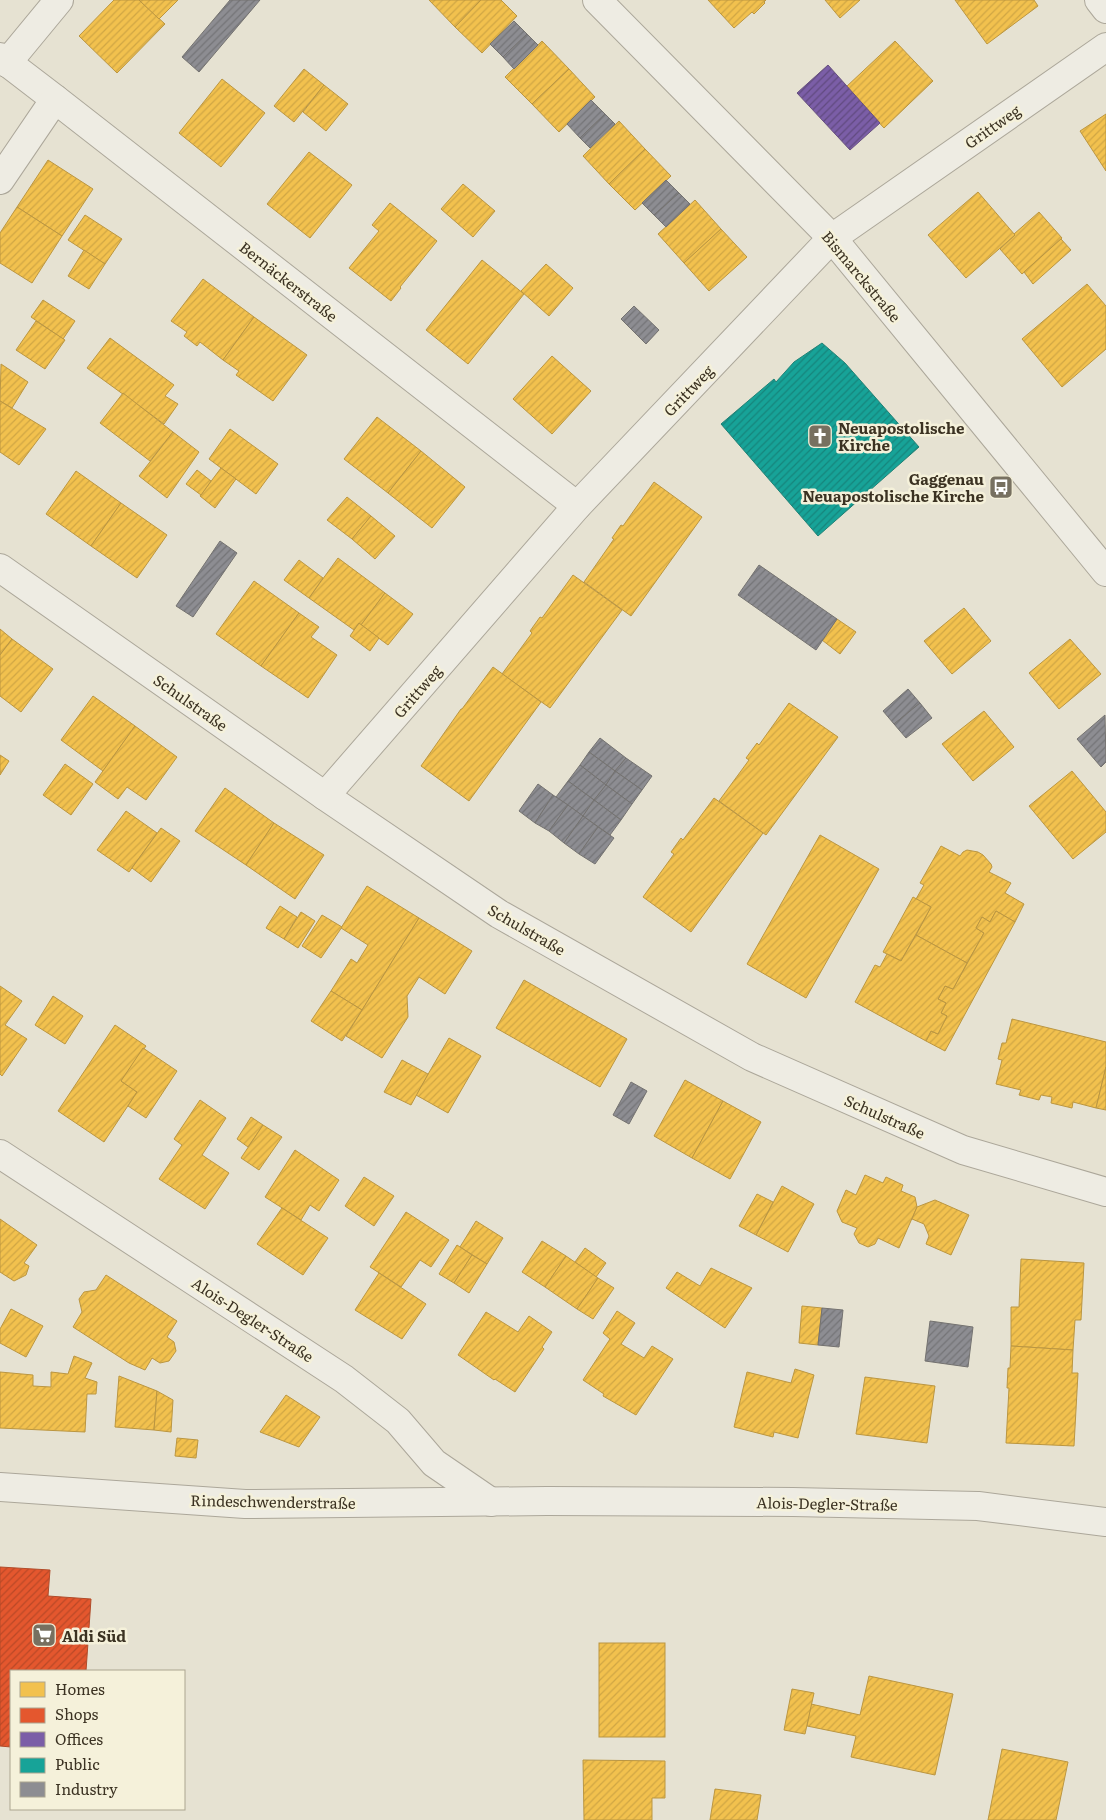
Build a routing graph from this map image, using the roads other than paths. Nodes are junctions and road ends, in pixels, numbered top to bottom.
1 (60, 0) edge
2 (597, 0) edge
3 (1099, 0) edge
4 (1106, 9) edge
5 (1106, 47) edge
6 (4, 60) edge
7 (55, 99) junction
8 (0, 180) edge
9 (832, 238) junction
10 (577, 506) junction
11 (0, 568) edge
12 (1106, 572) edge
13 (326, 796) junction
14 (0, 1154) edge
15 (1106, 1192) edge
16 (0, 1487) edge
17 (491, 1502) junction
18 (547, 1502) joint
19 (1106, 1522) edge

1 - 6 street
2 - 9 street, Bismarckstraße
3 - 4 street
5 - 9 street, Grittweg
6 - 7 street, Bernäckerstraße
7 - 8 street
7 - 10 street, Bernäckerstraße
9 - 10 street, Grittweg
9 - 12 street, Bismarckstraße
10 - 13 street, Grittweg
11 - 13 street, Schulstraße
13 - 15 street, Schulstraße
14 - 17 street, Alois-Degler-Straße
16 - 17 street, Rindeschwenderstraße
17 - 18 street, Rindeschwenderstraße
18 - 19 street, Alois-Degler-Straße

